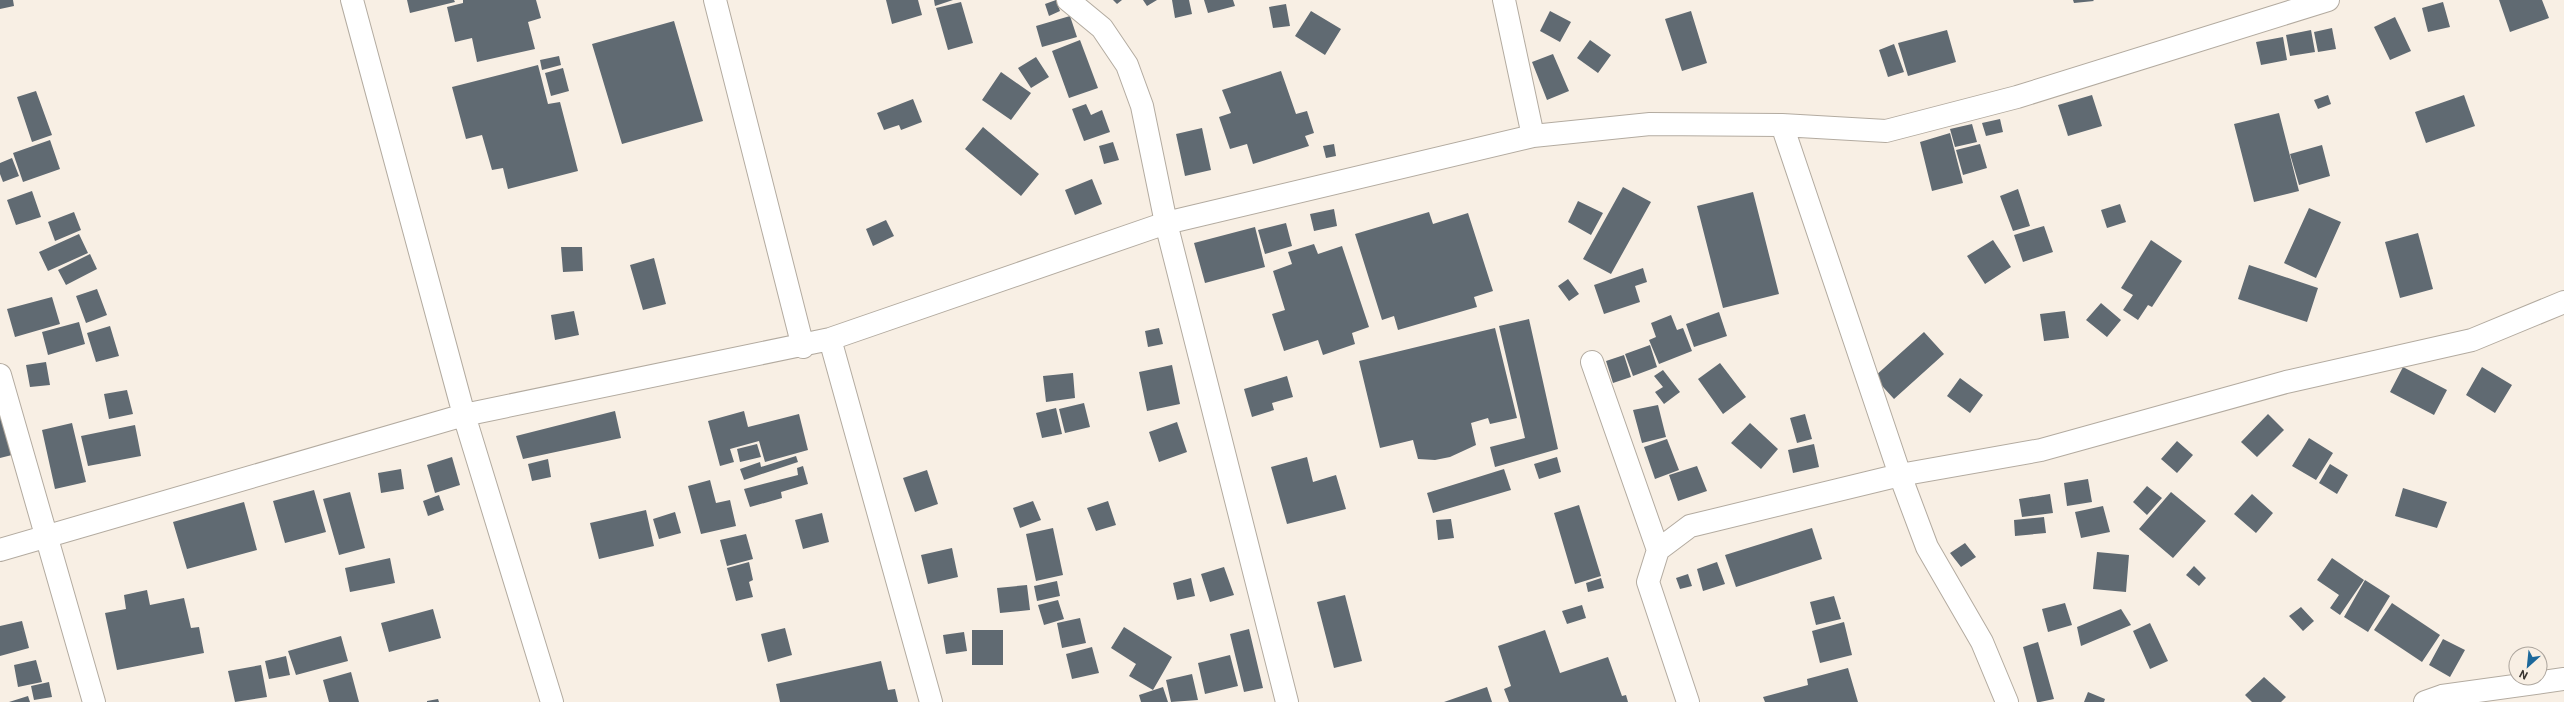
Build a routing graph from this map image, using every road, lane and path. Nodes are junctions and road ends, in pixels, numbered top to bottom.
1 (352, 0) edge
2 (715, 0) edge
3 (1068, 0) edge
4 (1504, 0) edge
5 (2328, 0) edge
6 (1782, 125) junction
7 (1533, 136) junction
8 (1166, 223) junction
9 (2564, 302) edge
10 (830, 339) junction
11 (803, 346) junction
12 (1592, 362) dead end
13 (0, 376) edge
14 (464, 415) junction
15 (1900, 475) junction
16 (46, 536) junction
17 (0, 550) edge
18 (1658, 550) junction
19 (2564, 679) edge
20 (94, 702) edge
21 (552, 702) edge
22 (931, 702) edge
23 (1287, 702) edge
24 (1688, 702) edge
25 (2007, 702) edge
26 (2425, 702) edge

1 - 14 street
2 - 11 street
3 - 8 street
4 - 7 street
5 - 6 street
6 - 7 street
6 - 15 street
7 - 8 street
8 - 10 street
8 - 23 street
9 - 15 street
10 - 11 street
10 - 22 street
11 - 14 street
12 - 18 street
13 - 16 street
14 - 16 street
14 - 21 street
15 - 18 street
15 - 25 street
16 - 17 street
16 - 20 street
18 - 24 street
19 - 26 street

